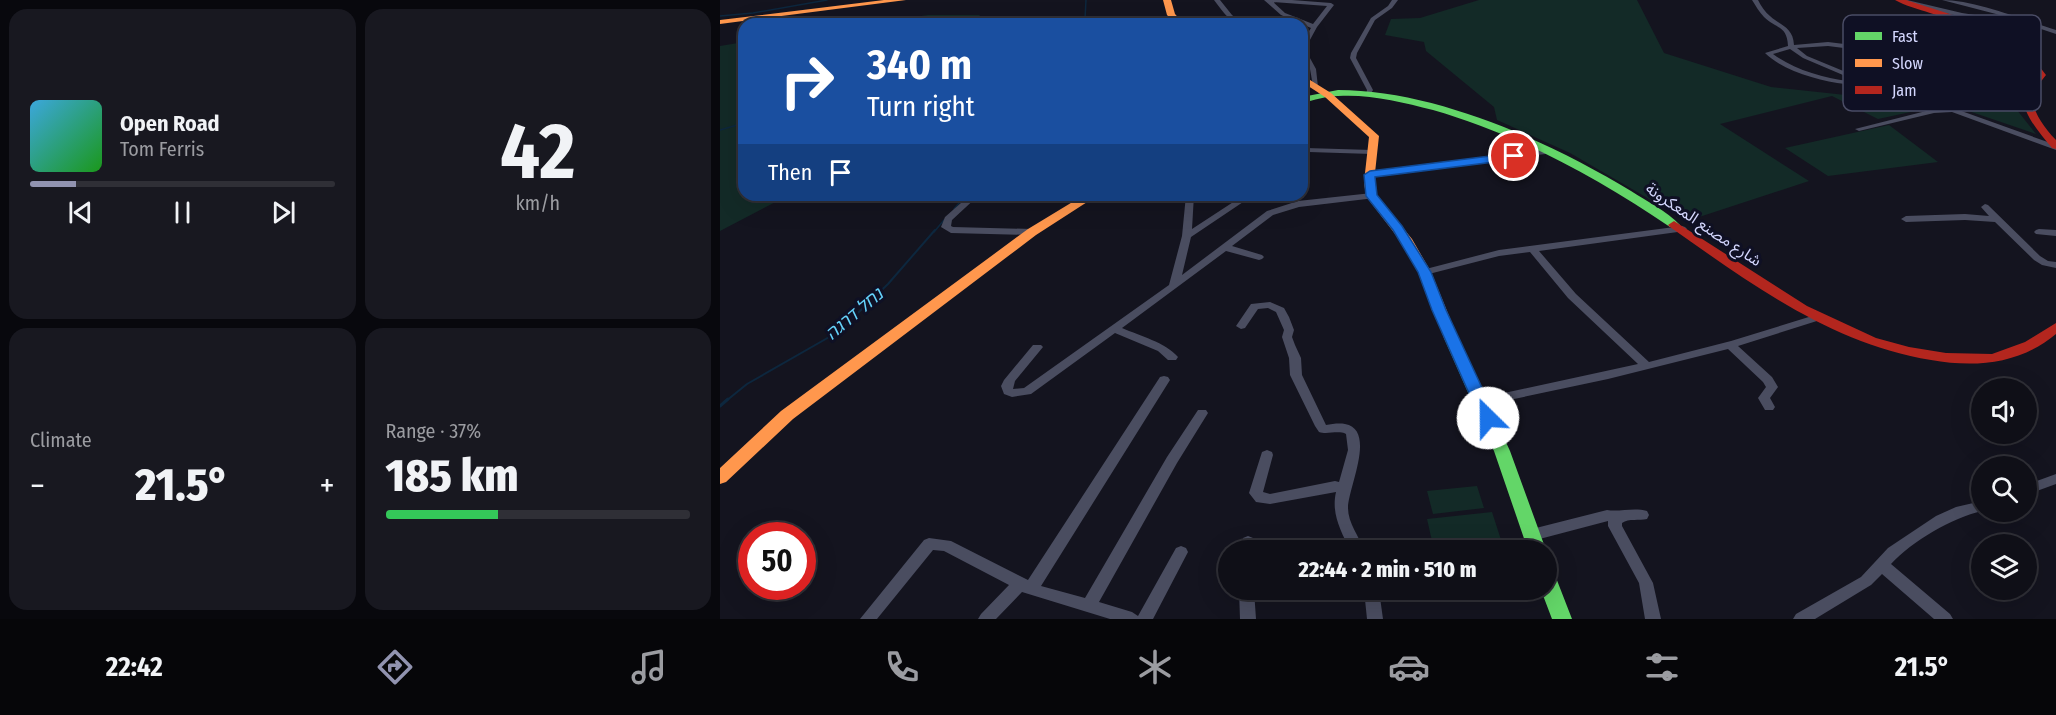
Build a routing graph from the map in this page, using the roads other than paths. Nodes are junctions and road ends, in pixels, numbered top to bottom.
1 (902, 0) edge
2 (1167, 0) edge
3 (1217, 0) edge
4 (1268, 0) edge
5 (1273, 0) edge
6 (1395, 0) edge
7 (1755, 0) edge
8 (1899, 0) edge
9 (1945, 0) edge
10 (1331, 2) edge
11 (1941, 15) edge
12 (1962, 15) edge
13 (2004, 15) edge
14 (753, 18) edge
15 (1174, 18) edge
16 (1232, 18) edge
17 (1293, 18) edge
18 (738, 20) edge
19 (720, 22) edge
20 (1308, 24) edge
21 (1314, 27) junction
22 (2041, 27) edge
23 (2056, 32) edge
24 (1308, 38) edge
25 (1843, 45) edge
26 (1791, 47) junction
27 (1308, 60) edge
28 (1843, 73) edge
29 (1308, 82) edge
30 (1843, 83) edge
31 (1322, 91) junction
32 (1368, 94) junction
33 (1308, 97) edge
34 (1934, 111) edge
35 (1956, 111) edge
36 (2026, 111) edge
37 (1859, 129) dead end
38 (2056, 147) edge
39 (1309, 150) dead end
40 (1550, 151) junction
41 (1372, 152) junction
42 (1370, 175) junction
43 (1372, 196) junction
44 (968, 201) edge
45 (1082, 201) edge
46 (1190, 201) edge
47 (1240, 201) edge
48 (1985, 207) dead end
49 (1906, 219) dead end
50 (1997, 219) junction
51 (1682, 229) junction
52 (1032, 232) junction
53 (2039, 232) dead end
54 (2056, 233) edge
55 (1187, 236) junction
56 (1224, 247) junction
57 (1532, 249) junction
58 (1259, 257) dead end
59 (2056, 265) edge
60 (1425, 272) junction
61 (1174, 286) junction
62 (1816, 318) junction
63 (1241, 326) dead end
64 (2056, 327) edge
65 (1115, 329) junction
66 (1730, 344) junction
67 (1037, 347) dead end
68 (1172, 357) dead end
69 (1647, 366) junction
70 (1164, 380) dead end
71 (1481, 402) junction
72 (1768, 406) dead end
73 (1202, 413) dead end
74 (1267, 455) dead end
75 (720, 478) edge
76 (2056, 479) edge
77 (2037, 486) edge
78 (1344, 489) junction
79 (1971, 509) edge
80 (1642, 515) dead end
81 (1617, 517) junction
82 (1532, 535) junction
83 (1352, 540) edge
84 (1534, 540) edge
85 (1181, 552) dead end
86 (1881, 564) junction
87 (1025, 587) junction
88 (1247, 600) edge
89 (1373, 600) edge
90 (1555, 600) edge
91 (1088, 607) junction
92 (868, 619) edge
93 (986, 619) edge
94 (1132, 619) edge
95 (1145, 619) edge
96 (1248, 619) edge
97 (1374, 619) edge
98 (1562, 619) edge
99 (1653, 619) edge
100 (1801, 619) edge
101 (1945, 619) edge

1 - 14 street
2 - 15 street
3 - 16 street
4 - 17 street
5 - 10 street
6 - 32 street
7 - 26 street
8 - 11 street
8 - 12 street
9 - 13 street
10 - 21 street
18 - 19 street
20 - 21 street
21 - 24 street
22 - 23 street
25 - 26 street
26 - 28 street
26 - 30 street
27 - 31 street
29 - 31 street
31 - 32 street, شارع مصنع المعكرونة
31 - 33 street, شارع مصنع المعكرونة
31 - 41 street
32 - 40 street, شارع مصنع المعكرونة
34 - 37 street
35 - 38 street
36 - 38 street
39 - 41 street
40 - 42 street
40 - 51 street, شارع مصنع المعكرونة
41 - 42 street
42 - 43 street
43 - 56 street
43 - 60 street
44 - 52 street
45 - 52 street
46 - 55 street
47 - 55 street
48 - 50 street
49 - 50 street
50 - 59 street
51 - 57 street
51 - 62 street, شارع مصنع المعكرونة
52 - 75 street
53 - 54 street
55 - 61 street
56 - 58 street
56 - 61 street
57 - 60 street
57 - 69 street
60 - 71 street
61 - 65 street
62 - 64 street, شارع مصنع المعكرونة
62 - 66 street
63 - 78 street
65 - 67 street
65 - 68 street
66 - 69 street
66 - 72 street
69 - 71 street
70 - 87 street
71 - 82 street
73 - 91 street
74 - 78 street
76 - 77 street
78 - 83 street
79 - 86 street
80 - 81 street
81 - 82 street
81 - 99 street
82 - 84 street
85 - 95 street
86 - 100 street
86 - 101 street
87 - 91 street
87 - 92 street
87 - 93 street
88 - 96 street
89 - 97 street
90 - 98 street
91 - 94 street

